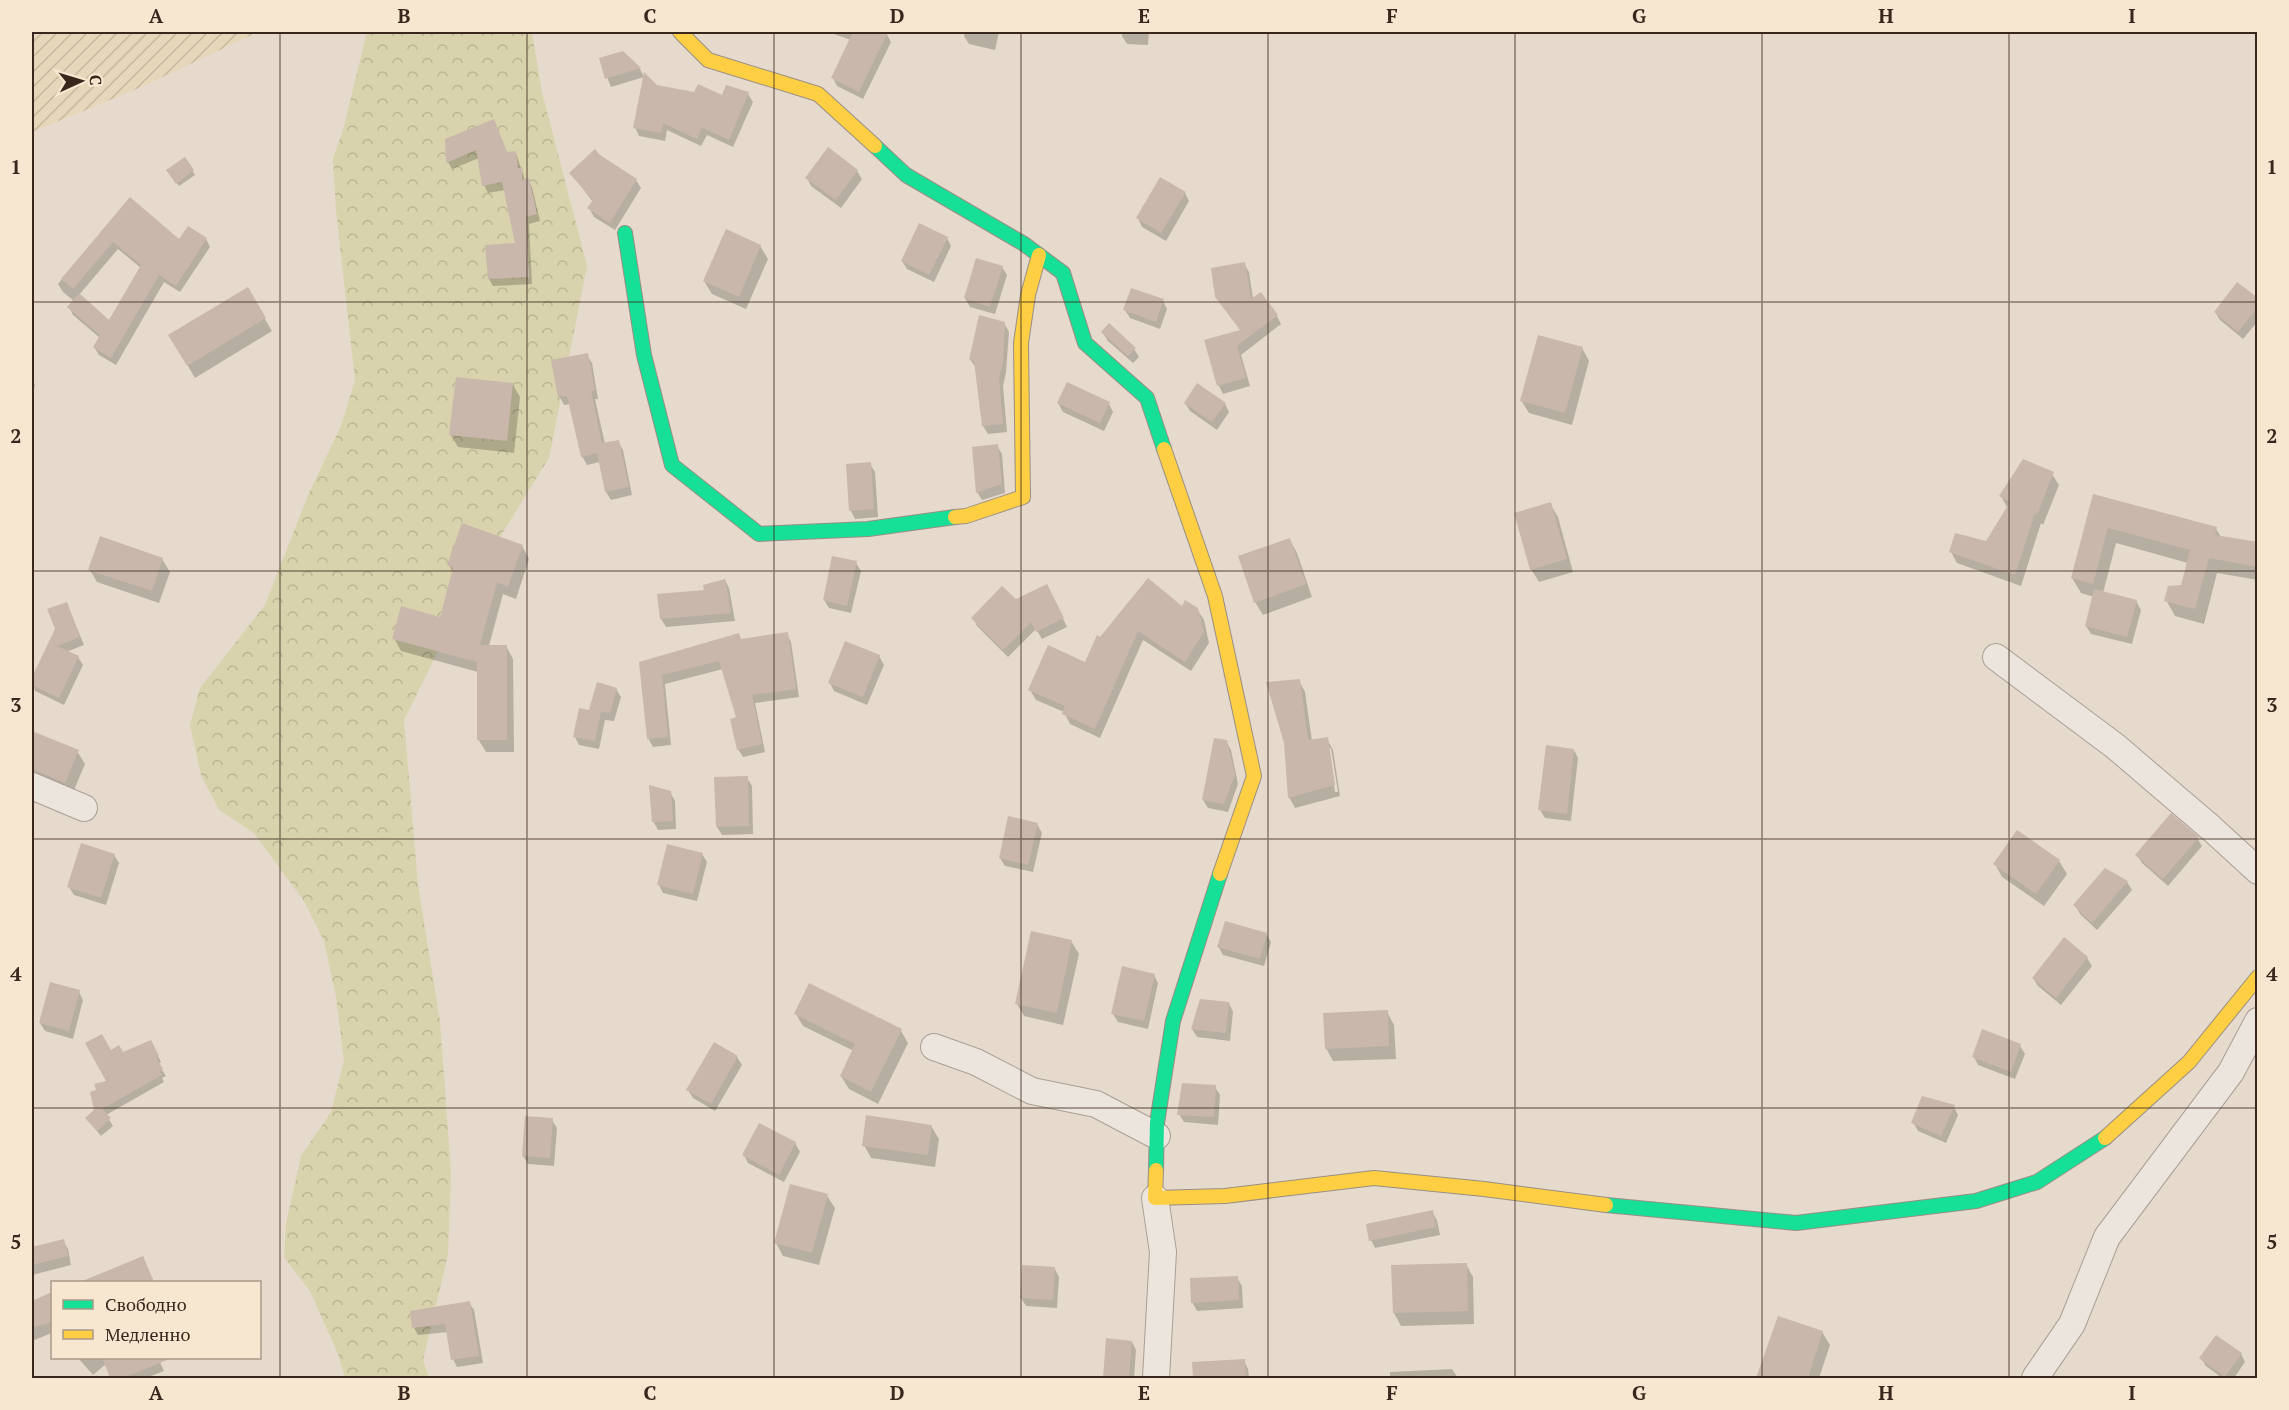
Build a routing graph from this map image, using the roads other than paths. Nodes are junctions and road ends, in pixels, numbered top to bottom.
1 (680, 32) edge
2 (625, 233) dead end
3 (1039, 255) junction
4 (1996, 657) dead end
5 (32, 786) edge
6 (84, 808) dead end
7 (2258, 871) edge
8 (2258, 977) edge
9 (2258, 1021) edge
10 (934, 1047) dead end
11 (1157, 1136) junction
12 (1155, 1198) junction
13 (1156, 1378) edge
14 (2035, 1378) edge

1 - 3 street
2 - 3 street
3 - 11 street
4 - 7 street
5 - 6 street
8 - 12 street
9 - 14 street
10 - 11 street
11 - 12 street
12 - 13 street

